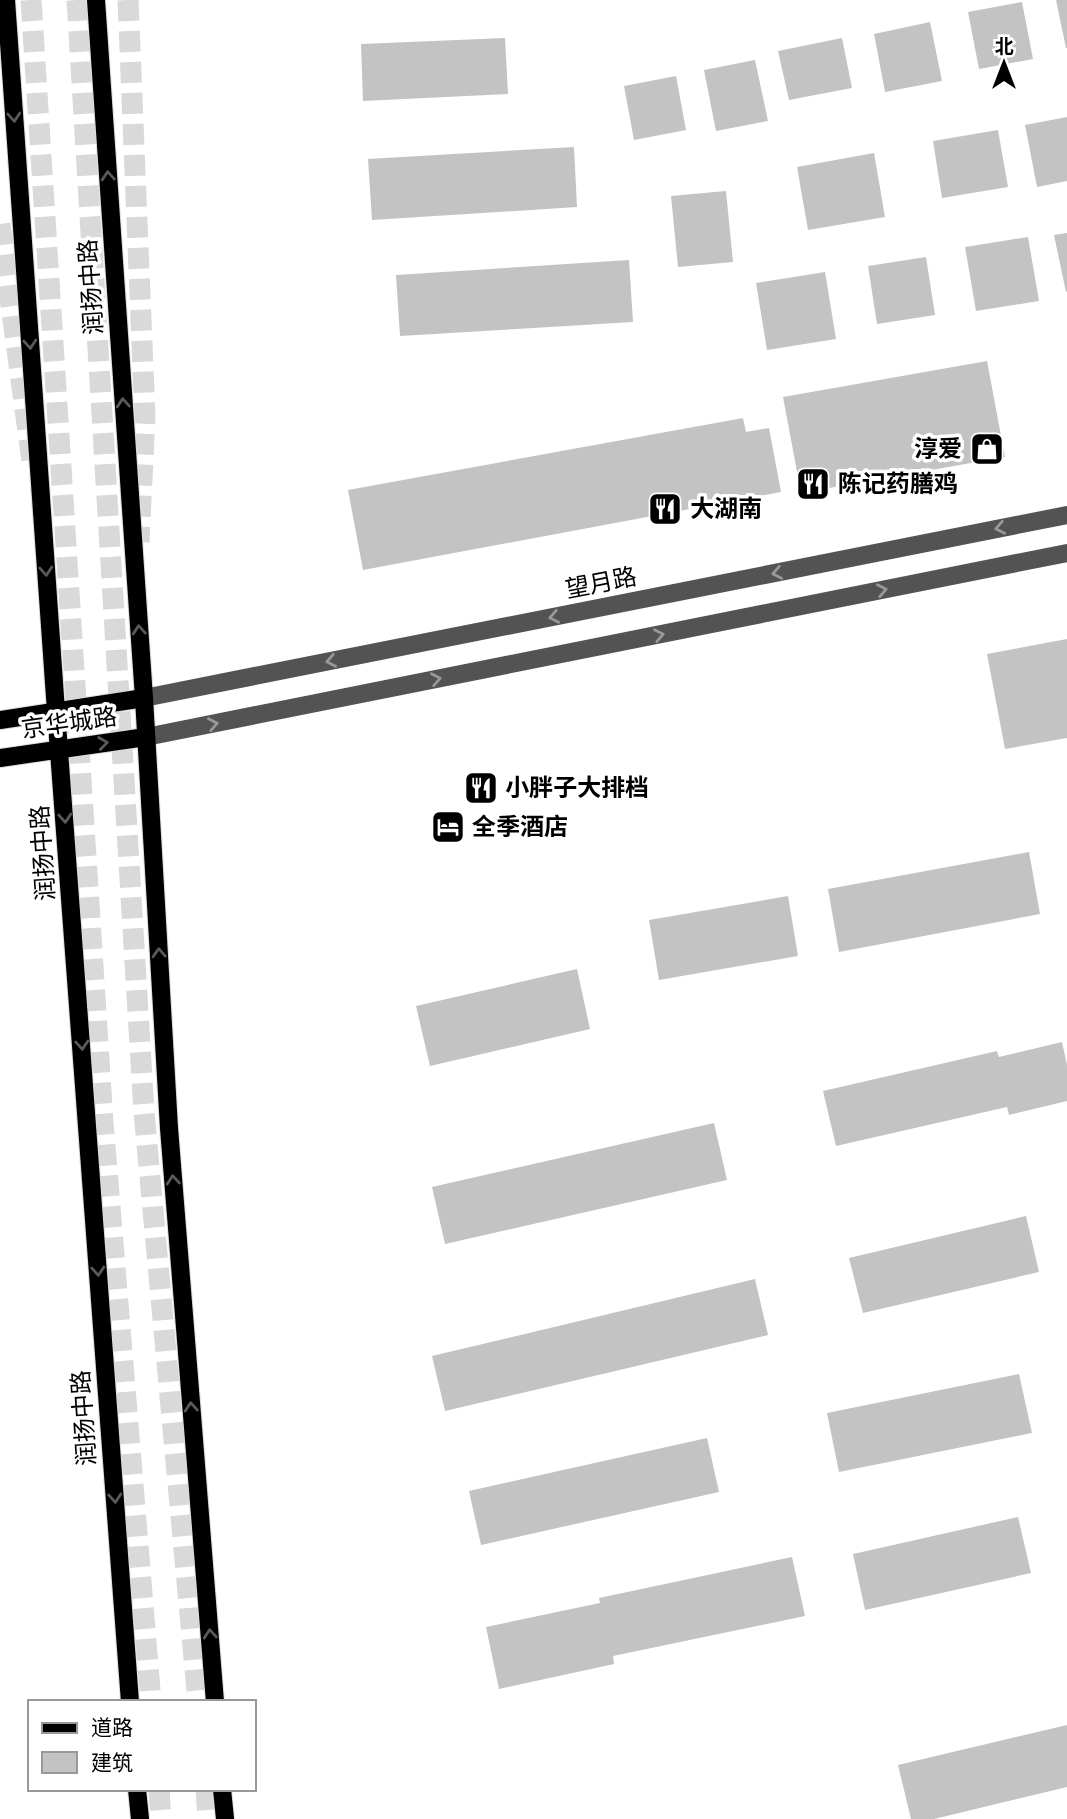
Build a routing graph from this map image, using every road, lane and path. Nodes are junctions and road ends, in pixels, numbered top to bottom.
1 (6, 0) edge
2 (96, 0) edge
3 (1067, 515) edge
4 (1067, 553) edge
5 (144, 698) junction
6 (56, 711) junction
7 (0, 720) edge
8 (146, 737) junction
9 (60, 750) junction
10 (0, 758) edge
11 (130, 1700) edge
12 (215, 1700) edge
13 (136, 1791) edge
14 (222, 1791) edge
15 (140, 1819) edge
16 (225, 1819) edge

1 -> 6 main road, 润扬中路
5 -> 2 main road, 润扬中路
3 -> 5 street, 望月路
8 -> 4 street
5 - 6 main road, 京华城路
5 - 8 main road, 润扬中路
6 - 7 main road, 京华城路
6 - 9 main road, 润扬中路
9 -> 8 main road, 京华城路
12 -> 8 main road, 润扬中路
9 - 10 main road, 京华城路
9 -> 11 main road, 润扬中路
13 - 15 main road
14 - 16 main road

